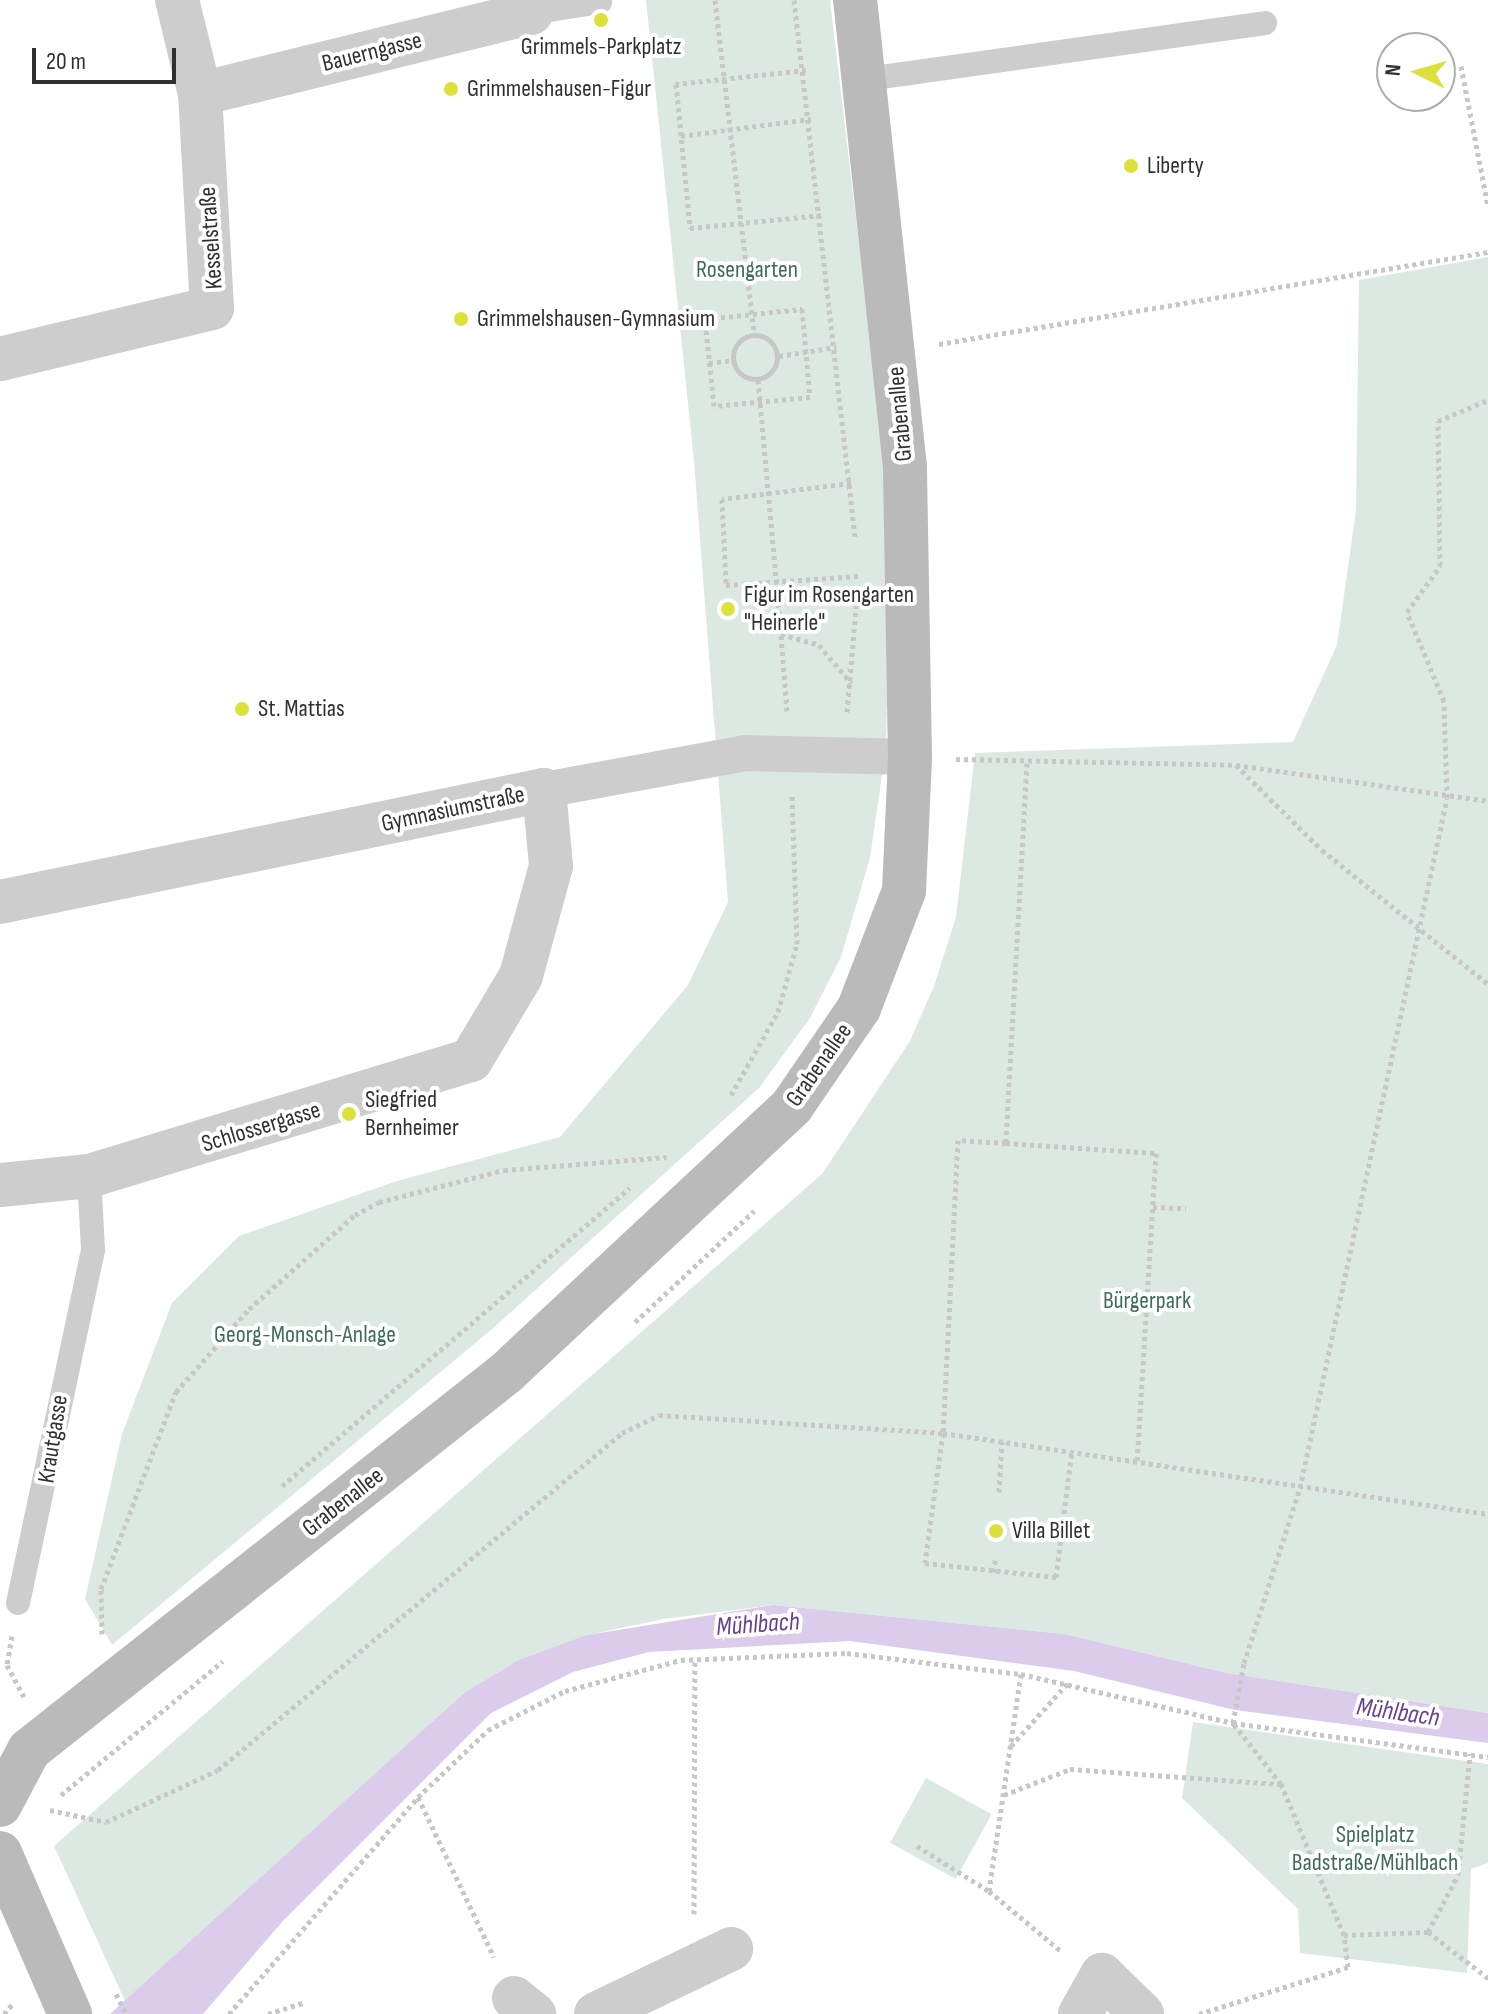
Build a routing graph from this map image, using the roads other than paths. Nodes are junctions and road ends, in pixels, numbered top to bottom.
1 (177, 0) edge
2 (855, 0) edge
3 (600, 2) dead end
4 (530, 6) edge
5 (1265, 23) dead end
6 (867, 79) junction
7 (200, 94) junction
8 (0, 359) edge
9 (930, 758) junction
10 (544, 790) junction
11 (0, 902) edge
12 (89, 1176) junction
13 (0, 1185) edge
14 (18, 1603) road end
15 (2, 1788) edge
16 (0, 1853) edge
17 (712, 1958) road end
18 (69, 2012) edge
19 (596, 2014) edge
20 (1080, 2014) edge
21 (1142, 2014) edge

1 - 7 street, Kesselstraße
2 - 6 main road, Grabenallee
3 - 4 lane
4 - 7 street, Bauerngasse
5 - 6 lane
6 - 9 main road, Grabenallee
7 - 8 street, Kesselstraße
9 - 10 street, Gymnasiumstraße
9 - 15 main road, Grabenallee
10 - 11 street, Gymnasiumstraße
10 - 12 street, Schlossergasse
12 - 13 street, Schlossergasse
12 - 14 lane, Krautgasse
16 - 18 main road
17 - 19 street
20 - 21 street

